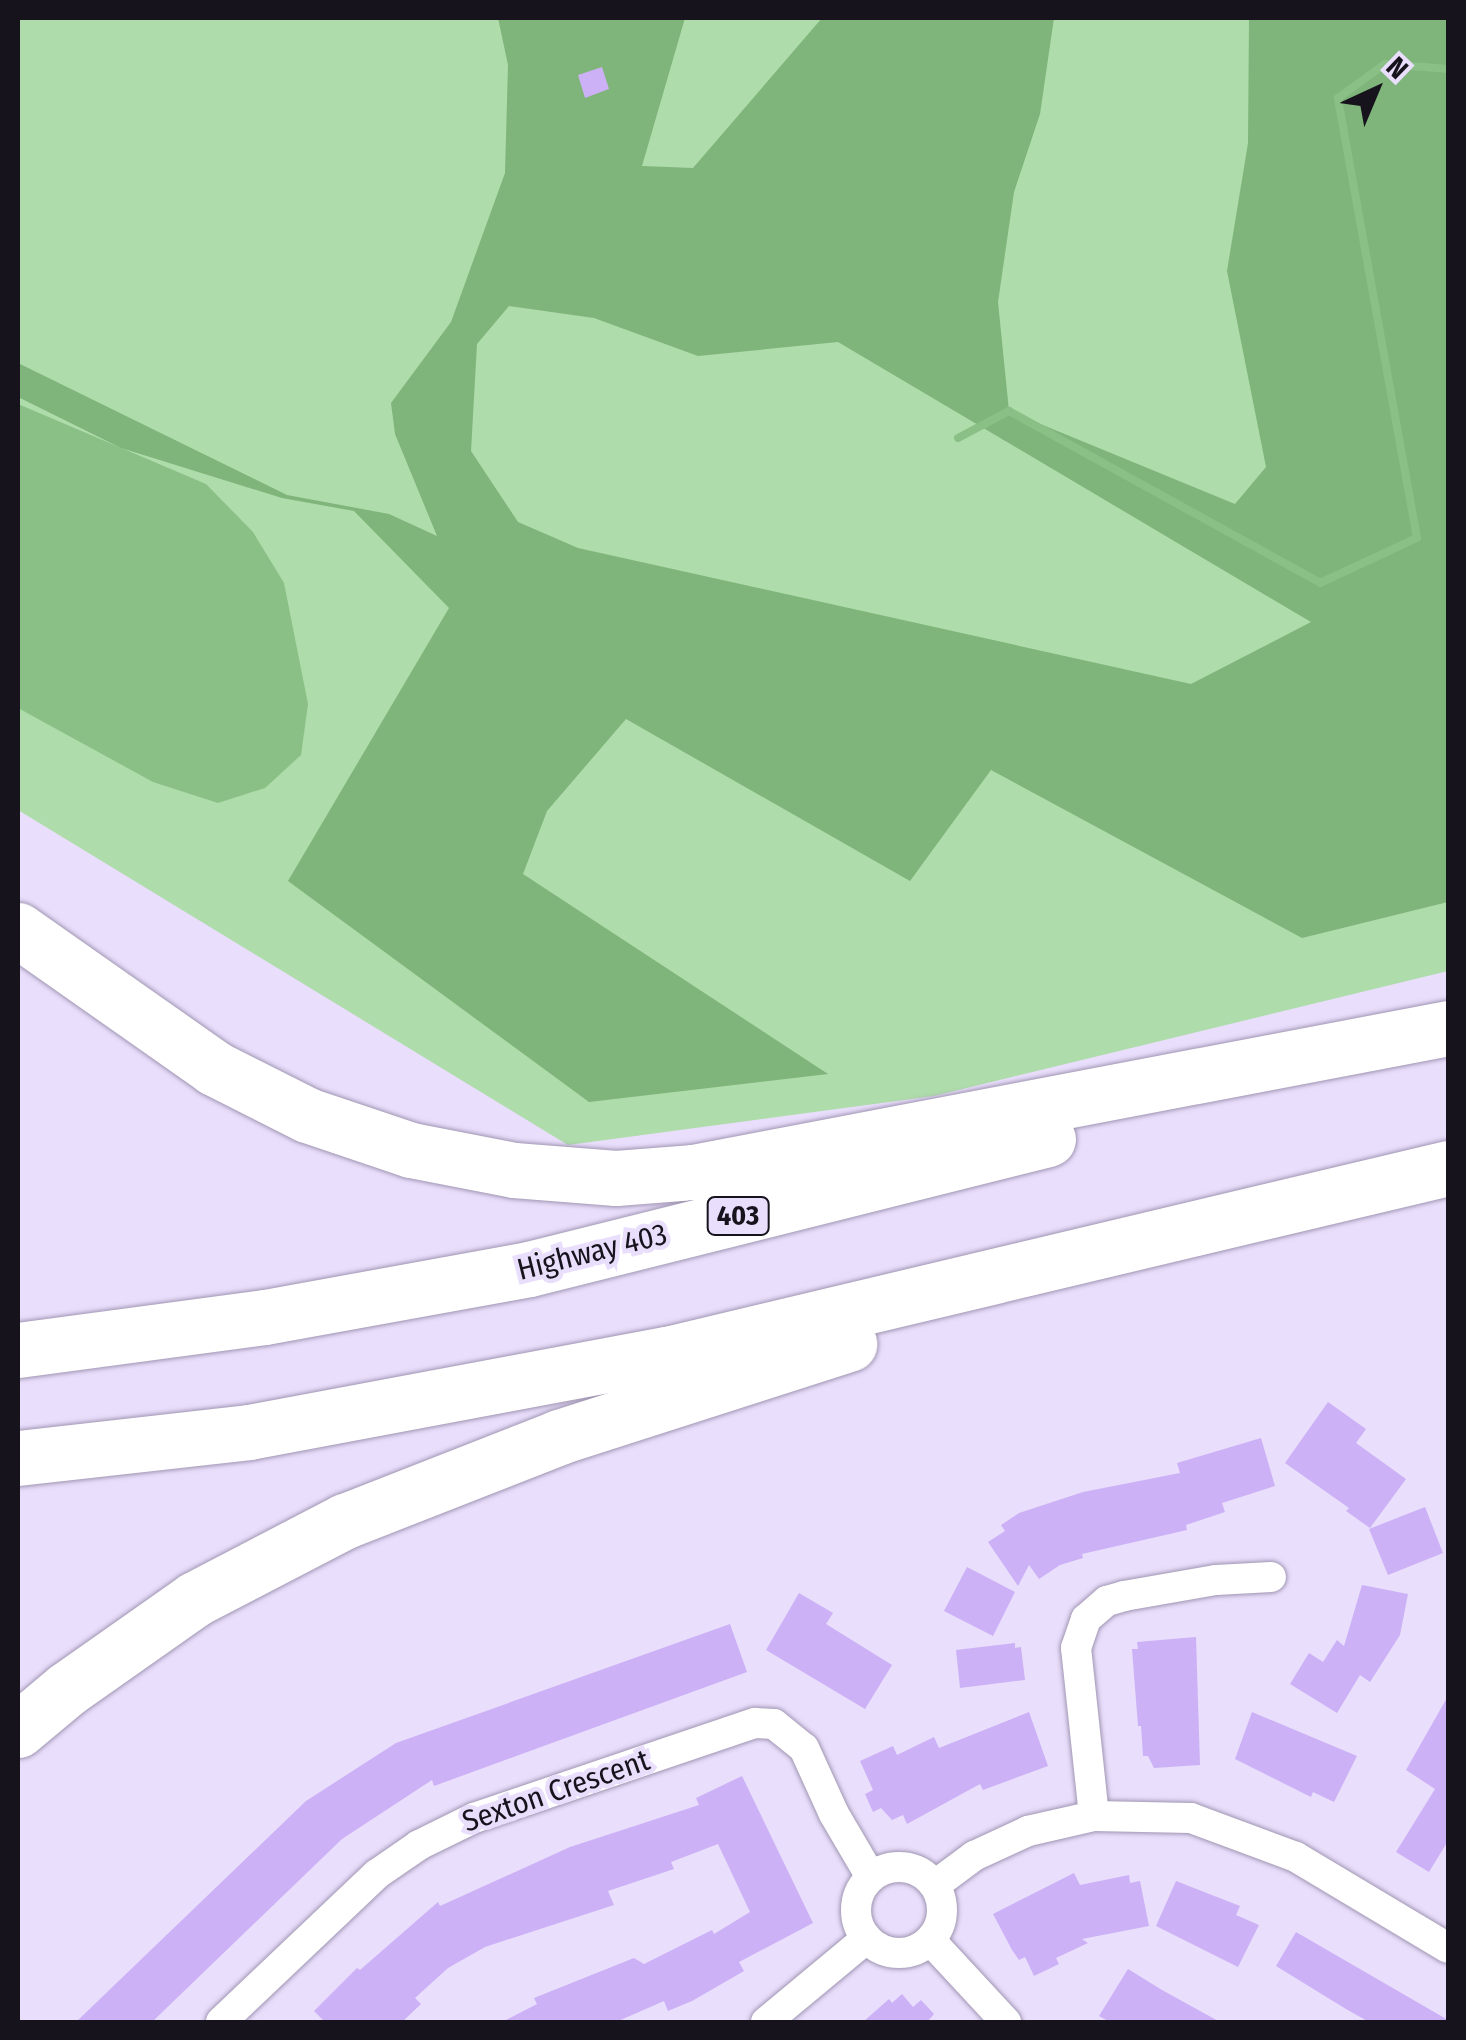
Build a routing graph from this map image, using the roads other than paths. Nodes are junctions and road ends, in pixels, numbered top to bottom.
1 (18, 930) edge
2 (1448, 1028) edge
3 (1448, 1037) edge
4 (1448, 1168) edge
5 (1189, 1231) junction
6 (18, 1350) edge
7 (18, 1458) edge
8 (1272, 1578) dead end
9 (18, 1730) edge
10 (1094, 1816) junction
11 (871, 1877) junction
12 (935, 1885) junction
13 (867, 1938) junction
14 (930, 1940) junction
15 (1448, 1948) edge
16 (221, 2022) edge
17 (766, 2022) edge
18 (1006, 2022) edge

1 - 2 highway
3 - 6 highway, Highway 403 / 403
4 - 5 highway
5 - 7 highway
5 - 9 highway
8 - 10 street
10 - 12 street
10 - 15 street
11 - 12 street
11 - 13 street
11 - 16 street, Sexton Crescent
12 - 14 street
13 - 14 street
13 - 17 street
14 - 18 street

